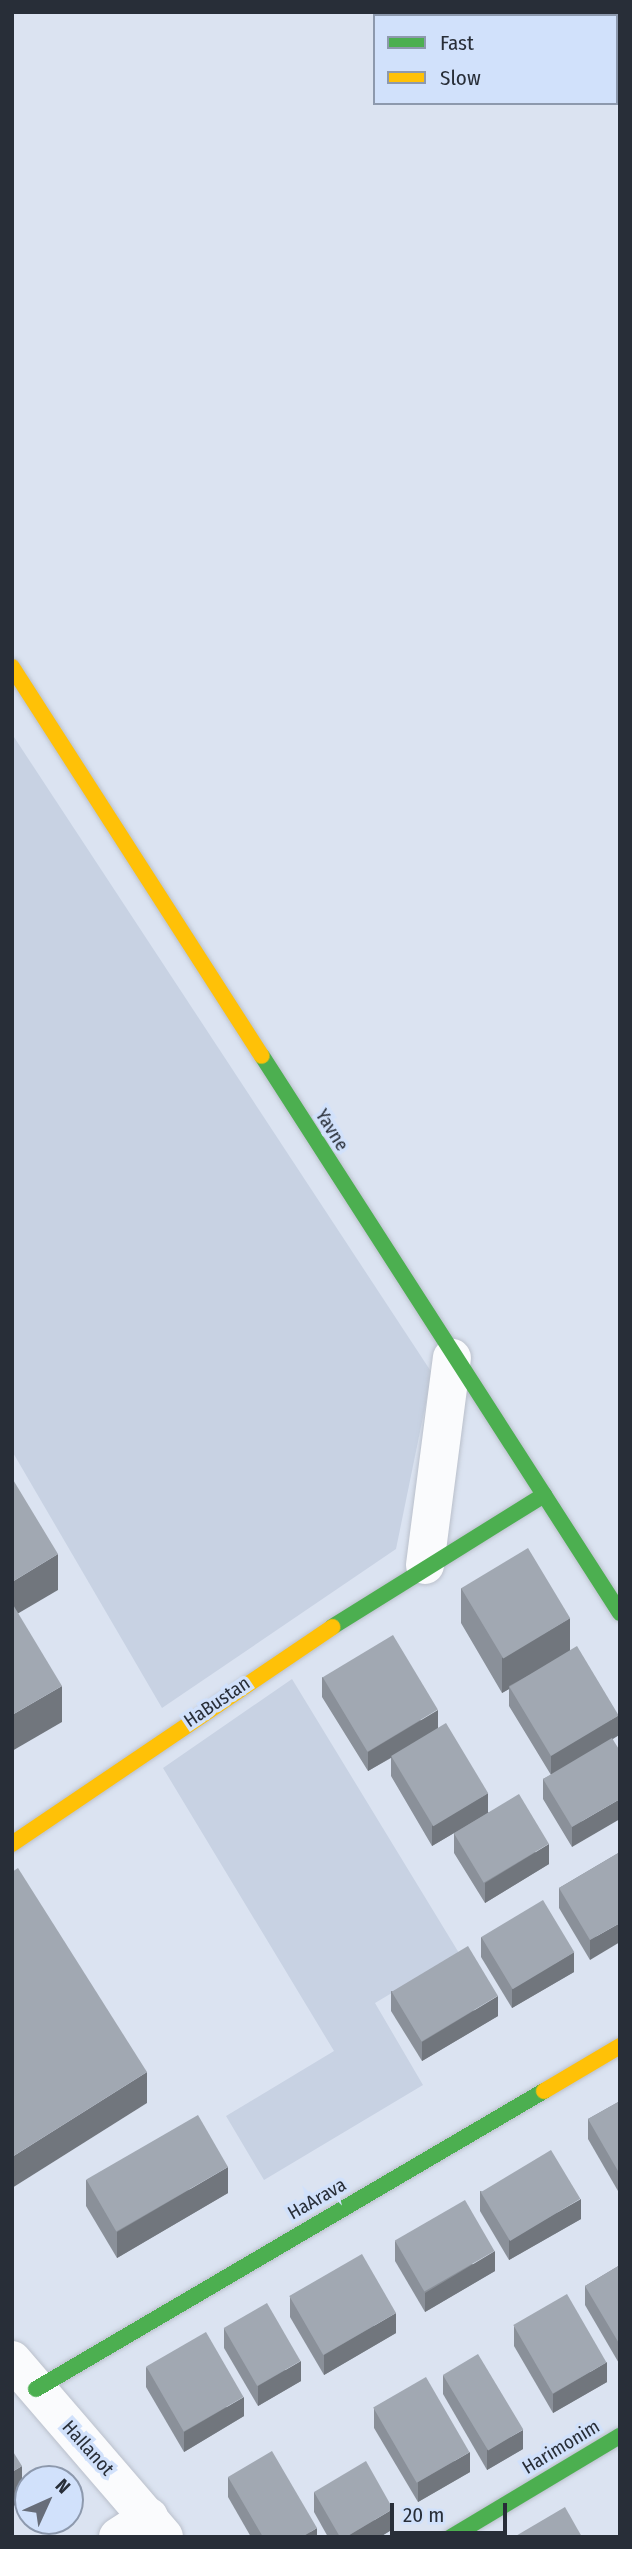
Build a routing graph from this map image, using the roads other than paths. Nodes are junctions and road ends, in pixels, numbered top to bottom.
1 (12, 667) edge
2 (452, 1358) junction
3 (544, 1495) junction
4 (425, 1565) junction
5 (620, 1613) edge
6 (12, 1844) edge
7 (620, 2046) edge
8 (24, 2374) edge
9 (620, 2436) edge
10 (144, 2530) edge
11 (452, 2537) edge

1 - 2 street, Yavne
2 - 3 street, Yavne
2 - 4 street
3 - 4 street, HaBustan
3 - 5 street, Yavne
4 - 6 street, HaBustan
7 - 8 street, HaArava
8 - 10 street, HaIlanot
9 - 11 street, Harimonim

